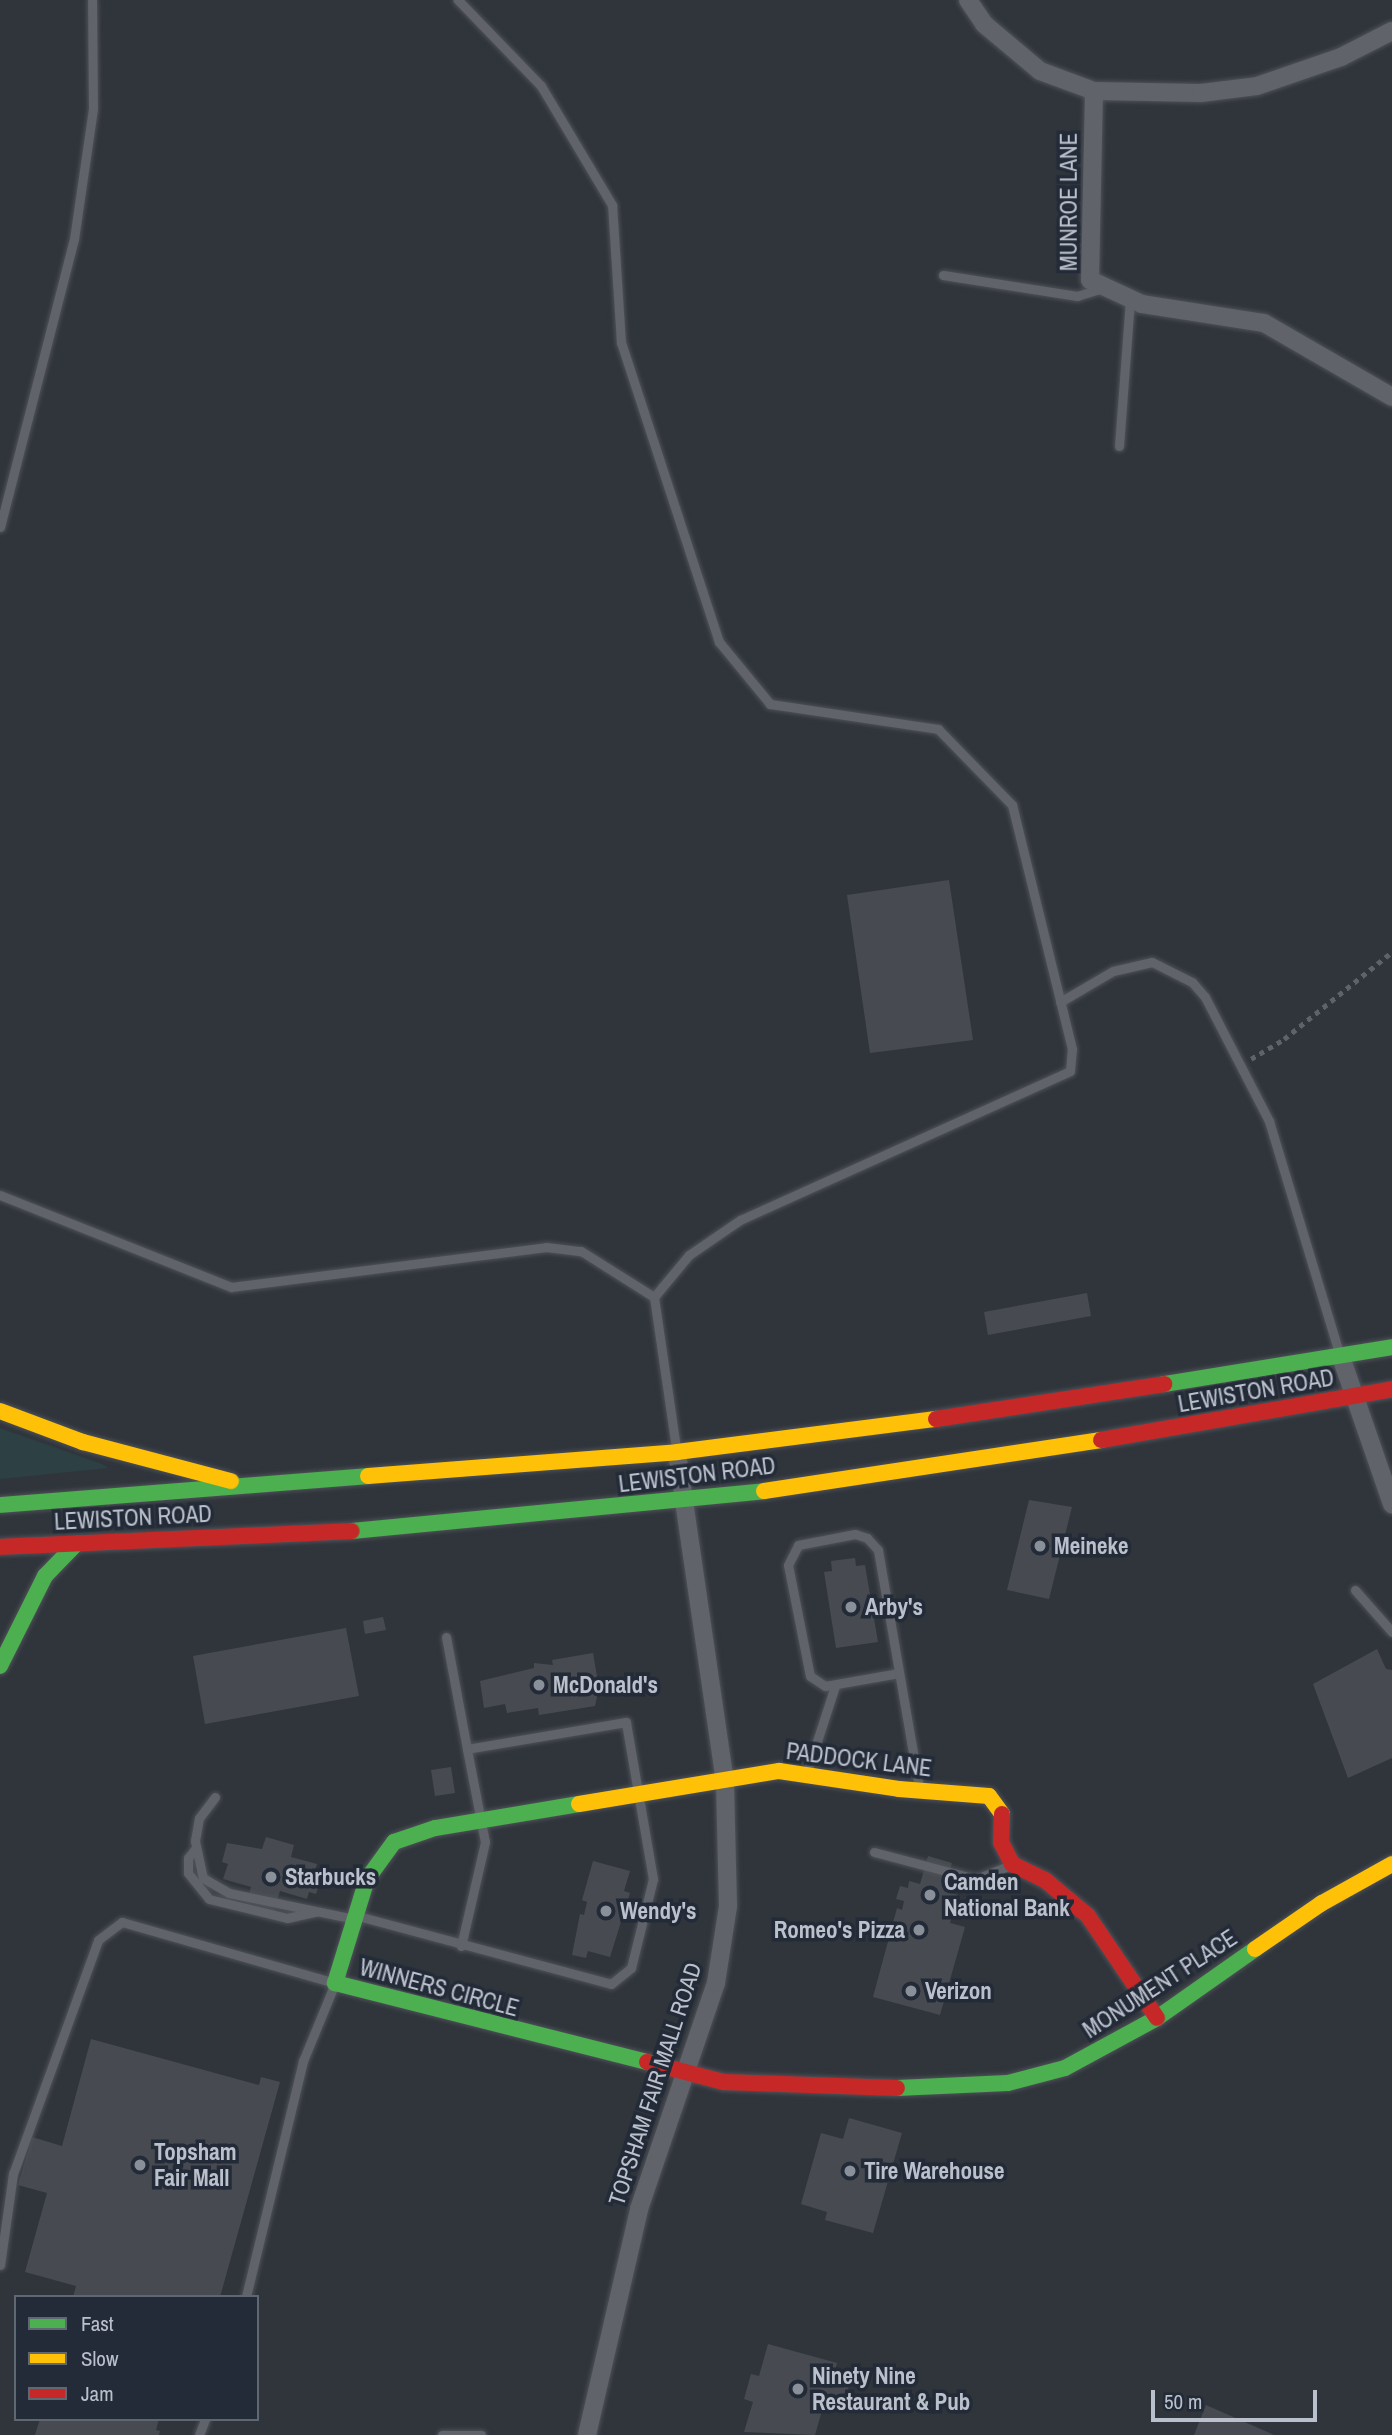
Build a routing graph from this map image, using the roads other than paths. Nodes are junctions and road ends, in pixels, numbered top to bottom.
1 (92, 0) edge
2 (458, 0) edge
3 (968, 0) edge
4 (1392, 31) edge
5 (1094, 91) junction
6 (943, 275) dead end
7 (1106, 288) junction
8 (1130, 299) junction
9 (1392, 397) edge
10 (1119, 446) dead end
11 (0, 527) edge
12 (1060, 1002) junction
13 (0, 1195) edge
14 (654, 1297) junction
15 (1392, 1347) edge
16 (1340, 1357) junction
17 (1392, 1389) edge
18 (1356, 1396) junction
19 (0, 1411) edge
20 (677, 1452) junction
21 (261, 1488) junction
22 (683, 1500) junction
23 (1392, 1504) edge
24 (0, 1505) edge
25 (76, 1544) junction
26 (0, 1547) edge
27 (1355, 1590) dead end
28 (1392, 1632) edge
29 (446, 1637) dead end
30 (0, 1666) edge
31 (899, 1673) junction
32 (835, 1686) junction
33 (467, 1749) junction
34 (807, 1772) junction
35 (725, 1782) junction
36 (920, 1792) junction
37 (636, 1796) junction
38 (215, 1797) dead end
39 (480, 1821) junction
40 (874, 1852) dead end
41 (1012, 1864) junction
42 (1392, 1864) edge
43 (356, 1918) junction
44 (461, 1946) junction
45 (335, 1983) junction
46 (1157, 2018) junction
47 (682, 2073) junction
48 (0, 2265) edge
49 (246, 2295) edge
50 (442, 2435) edge
51 (481, 2435) edge
52 (587, 2435) edge

1 - 11 lane
2 - 12 lane
3 - 5 street
4 - 5 street
5 - 7 street, MUNROE LANE
6 - 7 lane
7 - 8 street, MUNROE LANE
8 - 9 street, MUNROE LANE
8 - 10 lane
12 - 14 lane
12 - 16 lane
13 - 14 lane
14 - 20 lane
15 - 16 main road, LEWISTON ROAD
16 - 18 street
16 - 20 main road, LEWISTON ROAD
17 - 18 main road, LEWISTON ROAD
18 - 22 main road, LEWISTON ROAD
18 - 23 street
19 - 21 main road
20 - 21 main road, LEWISTON ROAD
20 - 22 street, TOPSHAM FAIR MALL ROAD
21 - 24 main road, LEWISTON ROAD
22 - 25 main road, LEWISTON ROAD
22 - 35 street, TOPSHAM FAIR MALL ROAD
25 - 26 main road, LEWISTON ROAD
25 - 30 main road
27 - 28 lane
29 - 33 lane
31 - 32 lane
31 - 32 lane
31 - 36 lane
32 - 34 lane
33 - 37 lane
33 - 39 lane
34 - 35 main road, PADDOCK LANE
34 - 36 main road, PADDOCK LANE
35 - 37 main road, WINNERS CIRCLE
35 - 47 street, TOPSHAM FAIR MALL ROAD
36 - 41 main road, PADDOCK LANE
37 - 39 main road, WINNERS CIRCLE
37 - 44 lane
38 - 43 lane
39 - 43 main road, WINNERS CIRCLE
39 - 44 lane
40 - 41 lane
41 - 46 main road
42 - 46 main road, MONUMENT PLACE
43 - 44 lane
43 - 45 main road, WINNERS CIRCLE
45 - 47 main road, WINNERS CIRCLE
45 - 48 lane
45 - 49 lane
46 - 47 main road, MONUMENT PLACE
47 - 52 street, TOPSHAM FAIR MALL ROAD
50 - 51 lane

